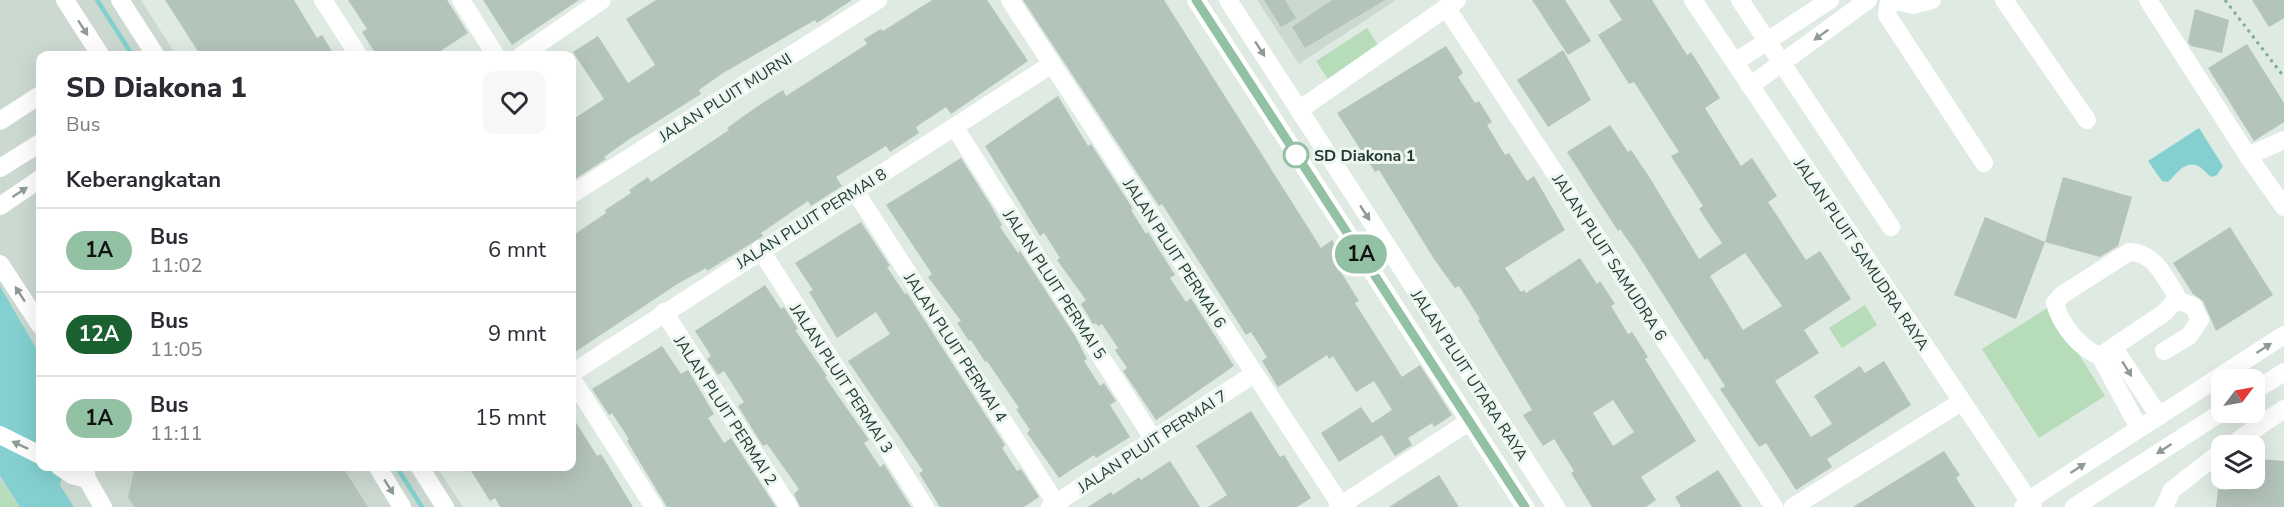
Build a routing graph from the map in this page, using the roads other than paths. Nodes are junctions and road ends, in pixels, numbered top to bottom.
1 (65, 0) edge
2 (120, 0) edge
3 (133, 0) edge
4 (323, 0) edge
5 (461, 0) edge
6 (878, 0) edge
7 (1010, 0) edge
8 (1197, 0) edge
9 (1228, 0) edge
10 (1693, 0) edge
11 (1740, 0) edge
12 (1830, 0) edge
13 (1868, 0) edge
14 (1891, 0) edge
15 (1932, 0) edge
16 (2004, 0) edge
17 (2148, 0) edge
18 (596, 2) edge
19 (1451, 4) edge
20 (1766, 40) junction
21 (98, 51) edge
22 (153, 51) edge
23 (166, 51) edge
24 (357, 51) edge
25 (493, 51) edge
26 (528, 51) edge
27 (1735, 62) junction
28 (1781, 63) junction
29 (1052, 64) junction
30 (1750, 86) junction
31 (36, 98) edge
32 (1299, 110) junction
33 (2087, 120) dead end
34 (0, 121) edge
35 (955, 128) junction
36 (2284, 140) edge
37 (36, 150) edge
38 (2248, 156) junction
39 (1984, 163) dead end
40 (0, 168) edge
41 (36, 182) edge
42 (576, 191) edge
43 (855, 191) junction
44 (0, 206) edge
45 (2284, 207) edge
46 (1891, 227) dead end
47 (759, 249) junction
48 (0, 264) edge
49 (2176, 300) junction
50 (664, 312) junction
51 (36, 319) edge
52 (2284, 335) edge
53 (2106, 351) junction
54 (2164, 351) dead end
55 (576, 370) edge
56 (2284, 372) edge
57 (1254, 374) junction
58 (2265, 384) edge
59 (576, 385) edge
60 (2196, 392) junction
61 (1961, 402) junction
62 (2211, 408) edge
63 (2159, 416) junction
64 (2281, 416) edge
65 (2211, 419) edge
66 (1470, 421) junction
67 (2139, 429) junction
68 (0, 435) edge
69 (2249, 435) edge
70 (1154, 440) junction
71 (36, 453) edge
72 (2211, 460) edge
73 (380, 471) edge
74 (422, 471) edge
75 (435, 471) edge
76 (76, 472) edge
77 (1544, 487) junction
78 (1523, 504) edge
79 (1053, 505) edge
80 (2028, 505) edge
81 (1340, 506) edge
82 (103, 507) edge
83 (402, 507) edge
84 (445, 507) edge
85 (457, 507) edge
86 (654, 507) edge
87 (789, 507) edge
88 (925, 507) edge
89 (1556, 507) edge
90 (1774, 507) edge
91 (1793, 507) edge
92 (2074, 507) edge
93 (2164, 507) edge

1 -> 21 street
2 - 22 street
3 - 23 street
4 - 24 street
5 - 25 street
6 - 42 street, JALAN PLUIT MURNI
7 - 29 street, JALAN PLUIT PERMAI 6
8 - 66 street, JALAN PLUIT UTARA RAYA
9 -> 32 street, JALAN PLUIT UTARA RAYA
10 - 27 street, JALAN PLUIT SAMUDRA RAYA
11 - 20 street
12 - 20 street
13 -> 28 street
14 - 15 street
14 - 39 street
16 - 33 street
17 - 38 street
18 - 26 street
19 - 32 street
19 - 90 street, JALAN PLUIT SAMUDRA 6
20 - 27 street
20 - 28 street
27 - 30 street, JALAN PLUIT SAMUDRA RAYA
28 - 30 street
28 - 46 street
29 - 35 street, JALAN PLUIT PERMAI 8
29 - 57 street, JALAN PLUIT PERMAI 6
30 - 61 street, JALAN PLUIT SAMUDRA RAYA
31 - 34 street
32 -> 77 street, JALAN PLUIT UTARA RAYA
35 - 43 street, JALAN PLUIT PERMAI 8
35 - 70 street, JALAN PLUIT PERMAI 5
36 - 38 street
37 - 40 street
38 - 45 street
44 -> 41 street
43 - 47 street, JALAN PLUIT PERMAI 8
43 - 79 street, JALAN PLUIT PERMAI 4
47 - 50 street, JALAN PLUIT PERMAI 8
47 - 88 street, JALAN PLUIT PERMAI 3
51 -> 48 street
49 - 53 street
49 - 53 street
49 - 54 street
50 - 55 street, JALAN PLUIT PERMAI 8
50 - 87 street, JALAN PLUIT PERMAI 2
60 -> 52 street
53 -> 63 street
53 - 67 street
56 - 58 street
57 - 70 street, JALAN PLUIT PERMAI 7
57 - 81 street, JALAN PLUIT PERMAI 6
59 - 86 street
60 - 62 street
60 - 63 street
61 - 80 street, JALAN PLUIT SAMUDRA RAYA
61 - 91 street
63 - 67 street
64 - 69 street
65 -> 92 street
66 - 78 street, JALAN PLUIT UTARA RAYA
66 - 81 street
80 -> 67 street
71 -> 68 street
70 - 79 street, JALAN PLUIT PERMAI 7
72 - 93 street
73 -> 83 street
74 - 84 street
75 - 85 street
76 - 82 street
77 - 78 street
77 - 89 street, JALAN PLUIT UTARA RAYA

